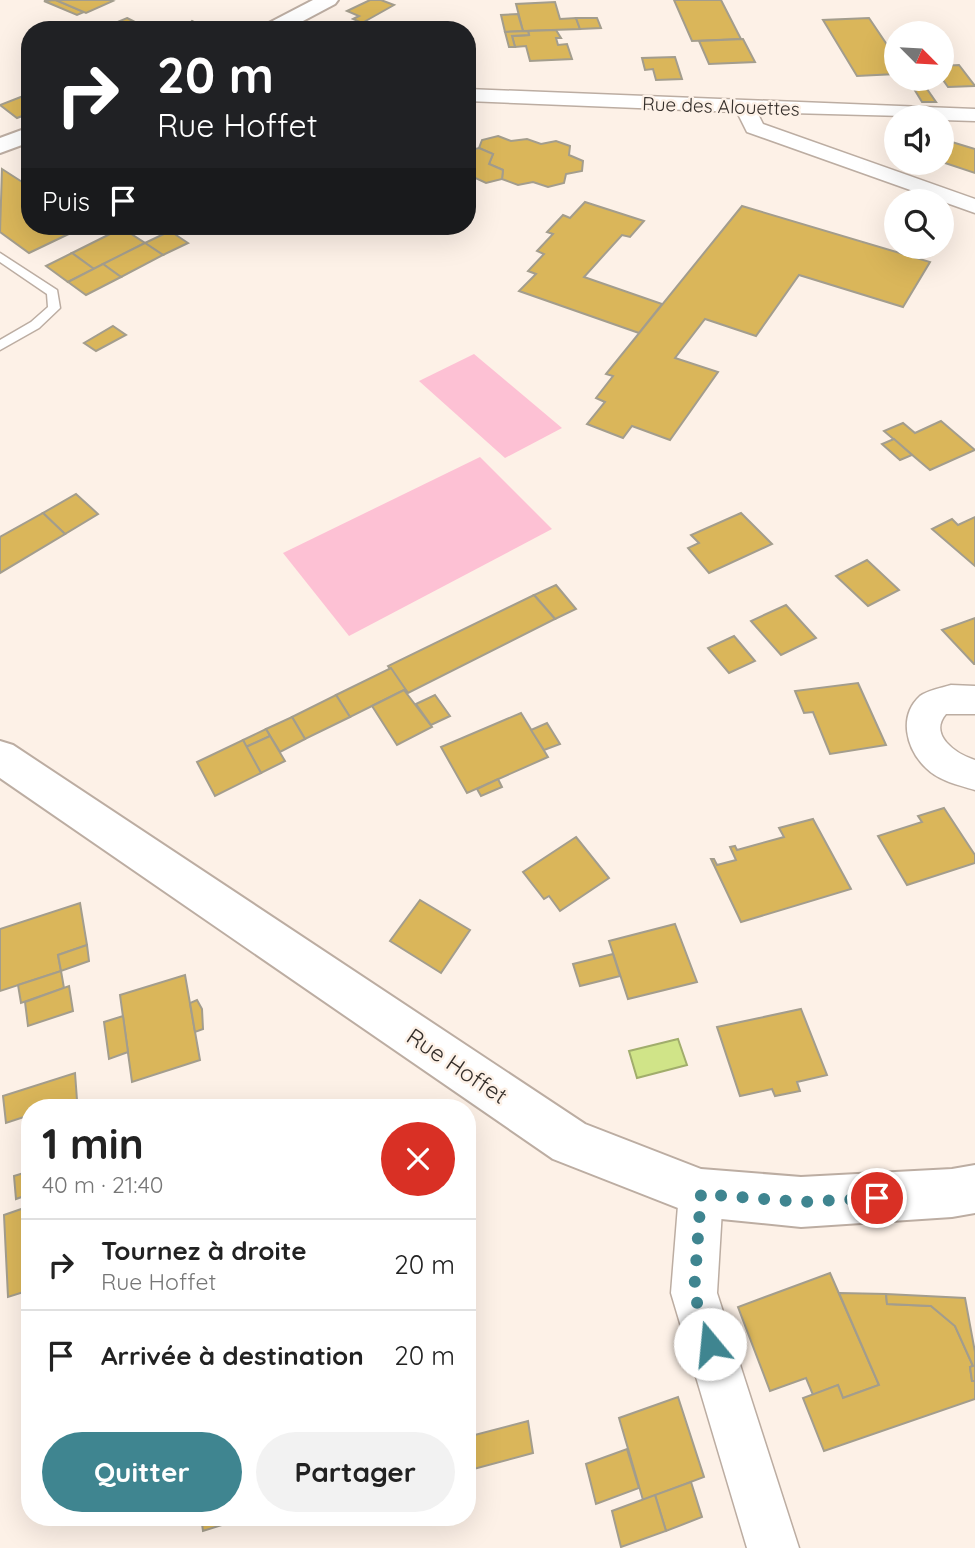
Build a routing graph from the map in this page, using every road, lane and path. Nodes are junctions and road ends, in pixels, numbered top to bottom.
1 (328, 0) edge
2 (287, 21) edge
3 (476, 95) edge
4 (746, 107) junction
5 (975, 115) edge
6 (21, 138) edge
7 (0, 146) edge
8 (975, 206) edge
9 (0, 257) edge
10 (0, 346) edge
11 (975, 700) edge
12 (0, 757) edge
13 (975, 775) edge
14 (975, 1189) edge
15 (701, 1194) junction
16 (773, 1548) edge

1 - 2 main road
3 - 4 street, Rue des Alouettes
4 - 5 street, Rue des Alouettes
4 - 8 street
6 - 7 main road
9 - 10 lane
11 - 13 street
12 - 15 main road, Rue Hoffet
14 - 15 main road, Rue Hoffet
15 - 16 street

